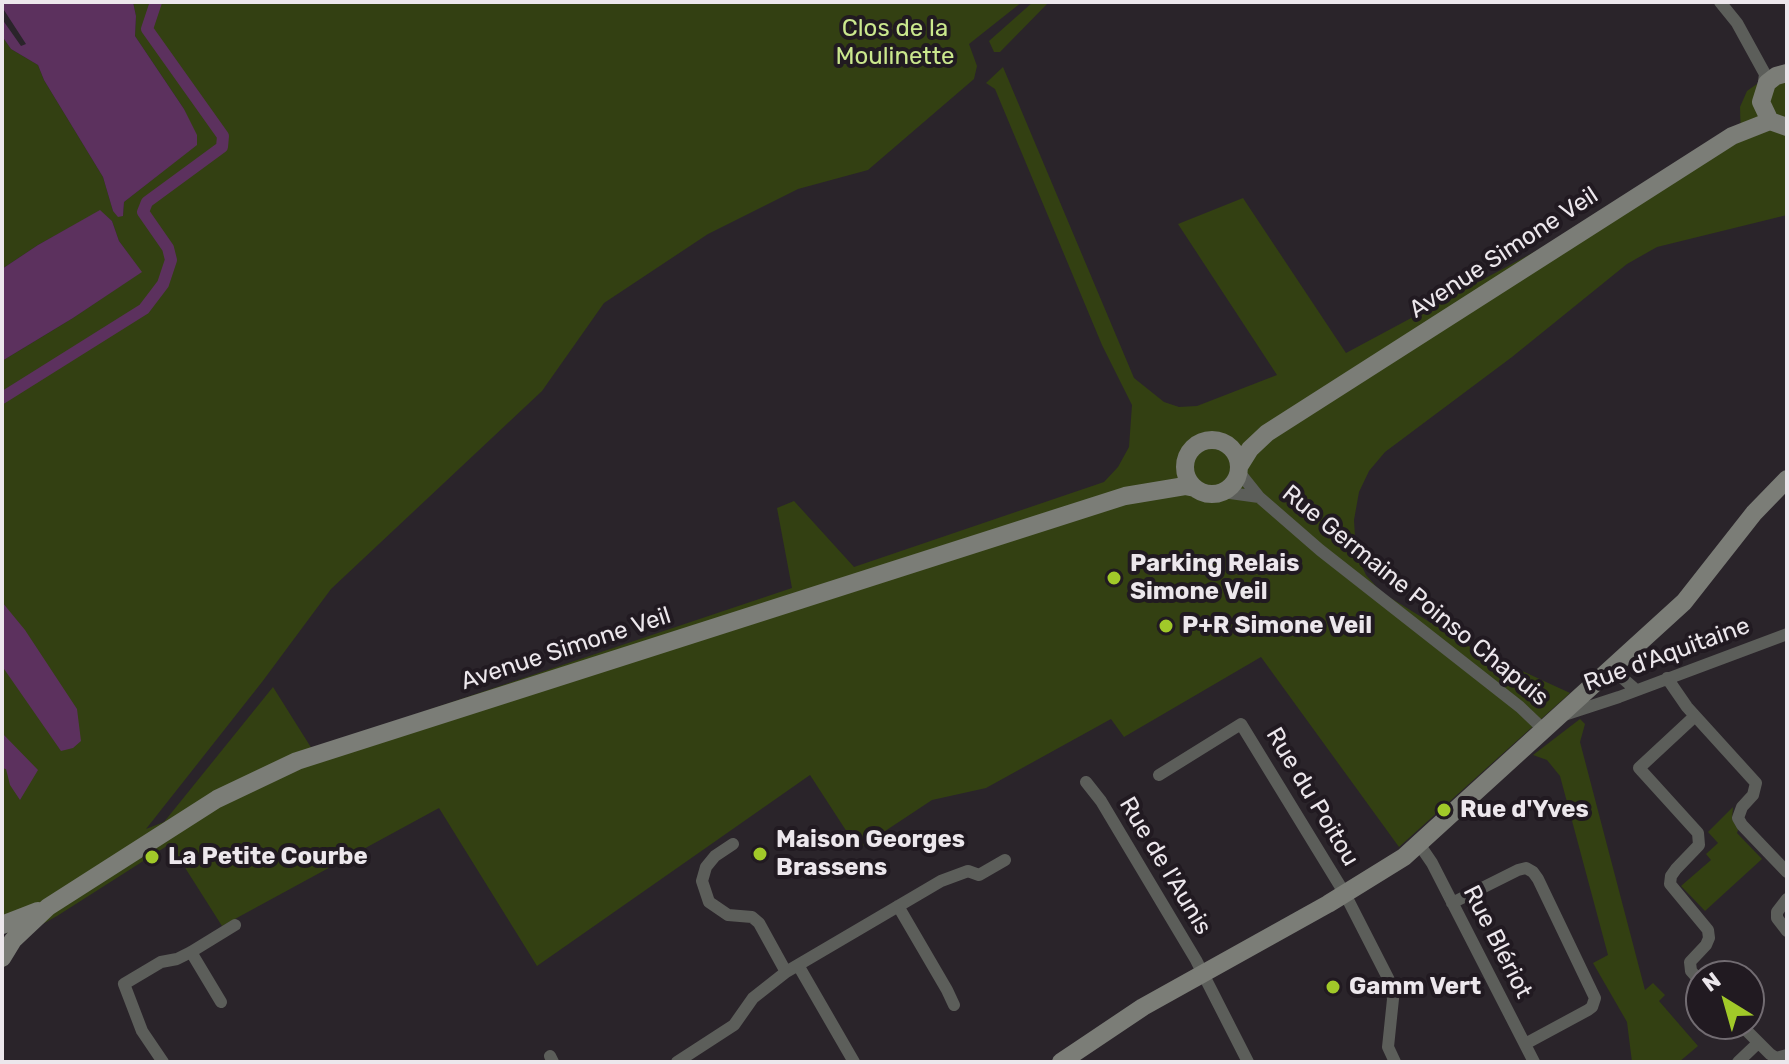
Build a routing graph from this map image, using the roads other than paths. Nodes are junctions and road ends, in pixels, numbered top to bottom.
1 (1720, 2) edge
2 (1755, 55) junction
3 (1784, 73) edge
4 (1762, 95) junction
5 (1779, 124) edge
6 (1732, 136) junction
7 (1267, 433) junction
8 (1226, 443) junction
9 (1186, 462) junction
10 (1239, 468) junction
11 (1787, 479) edge
12 (1195, 488) junction
13 (1223, 492) junction
14 (1125, 496) junction
15 (1259, 497) junction
16 (1787, 634) edge
17 (1610, 670) junction
18 (1667, 678) junction
19 (1636, 690) junction
20 (1619, 697) junction
21 (1560, 715) junction
22 (1695, 716) junction
23 (1543, 729) junction
24 (1159, 775) dead end
25 (1086, 782) dead end
26 (733, 844) dead end
27 (1419, 844) junction
28 (1005, 860) dead end
29 (1787, 872) edge
30 (1345, 894) junction
31 (1787, 899) edge
32 (1452, 903) junction
33 (898, 906) junction
34 (48, 907) junction
35 (2, 925) edge
36 (235, 925) dead end
37 (1787, 931) edge
38 (191, 952) junction
39 (2, 958) edge
40 (1692, 960) edge
41 (792, 969) junction
42 (1204, 975) junction
43 (221, 1002) dead end
44 (954, 1005) dead end
45 (1755, 1040) edge
46 (1758, 1043) junction
47 (1525, 1044) junction
48 (1787, 1055) edge
49 (1070, 1059) edge
50 (163, 1062) edge
51 (677, 1062) edge
52 (854, 1062) edge
53 (1248, 1062) edge
54 (1395, 1062) edge
55 (1534, 1062) edge
56 (1738, 1062) edge

1 - 2 street
2 - 3 street
2 - 4 street
3 - 4 main road
4 - 5 main road
4 - 6 main road
5 - 6 main road, Avenue Simone Veil
6 - 7 main road, Avenue Simone Veil
7 - 8 main road
7 - 10 main road
8 - 9 main road
8 - 10 main road
9 - 12 main road
9 - 14 main road
10 - 13 main road
10 - 15 street, Rue Germaine Poinso Chapuis
11 - 17 main road
12 - 13 main road
12 - 14 main road
13 - 15 street, Rue Germaine Poinso Chapuis
14 - 34 main road, Avenue Simone Veil
15 - 23 street, Rue Germaine Poinso Chapuis
16 - 18 street, Rue d'Aquitaine
17 - 19 street
17 - 20 street
17 - 21 main road
18 - 19 street, Rue d'Aquitaine
18 - 22 street
19 - 20 street, Rue d'Aquitaine
20 - 21 street, Rue d'Aquitaine
21 - 23 main road
22 - 29 street
22 - 40 street
23 - 27 main road
24 - 30 street, Rue du Poitou
25 - 42 street, Rue de l'Aunis
26 - 41 street
27 - 30 main road
27 - 32 street, Rue Blériot
28 - 33 street
30 - 42 main road
30 - 54 street
31 - 37 street
32 - 47 street, Rue Blériot
32 - 47 street
33 - 41 street
33 - 44 street
34 - 35 main road, Avenue Simone Veil
34 - 39 main road, Avenue Simone Veil
36 - 38 street
38 - 43 street
38 - 50 street
41 - 51 street
41 - 52 street
42 - 49 main road
42 - 53 street, Rue de l'Aunis
45 - 46 street
46 - 48 street
46 - 56 street
47 - 55 street, Rue Blériot

